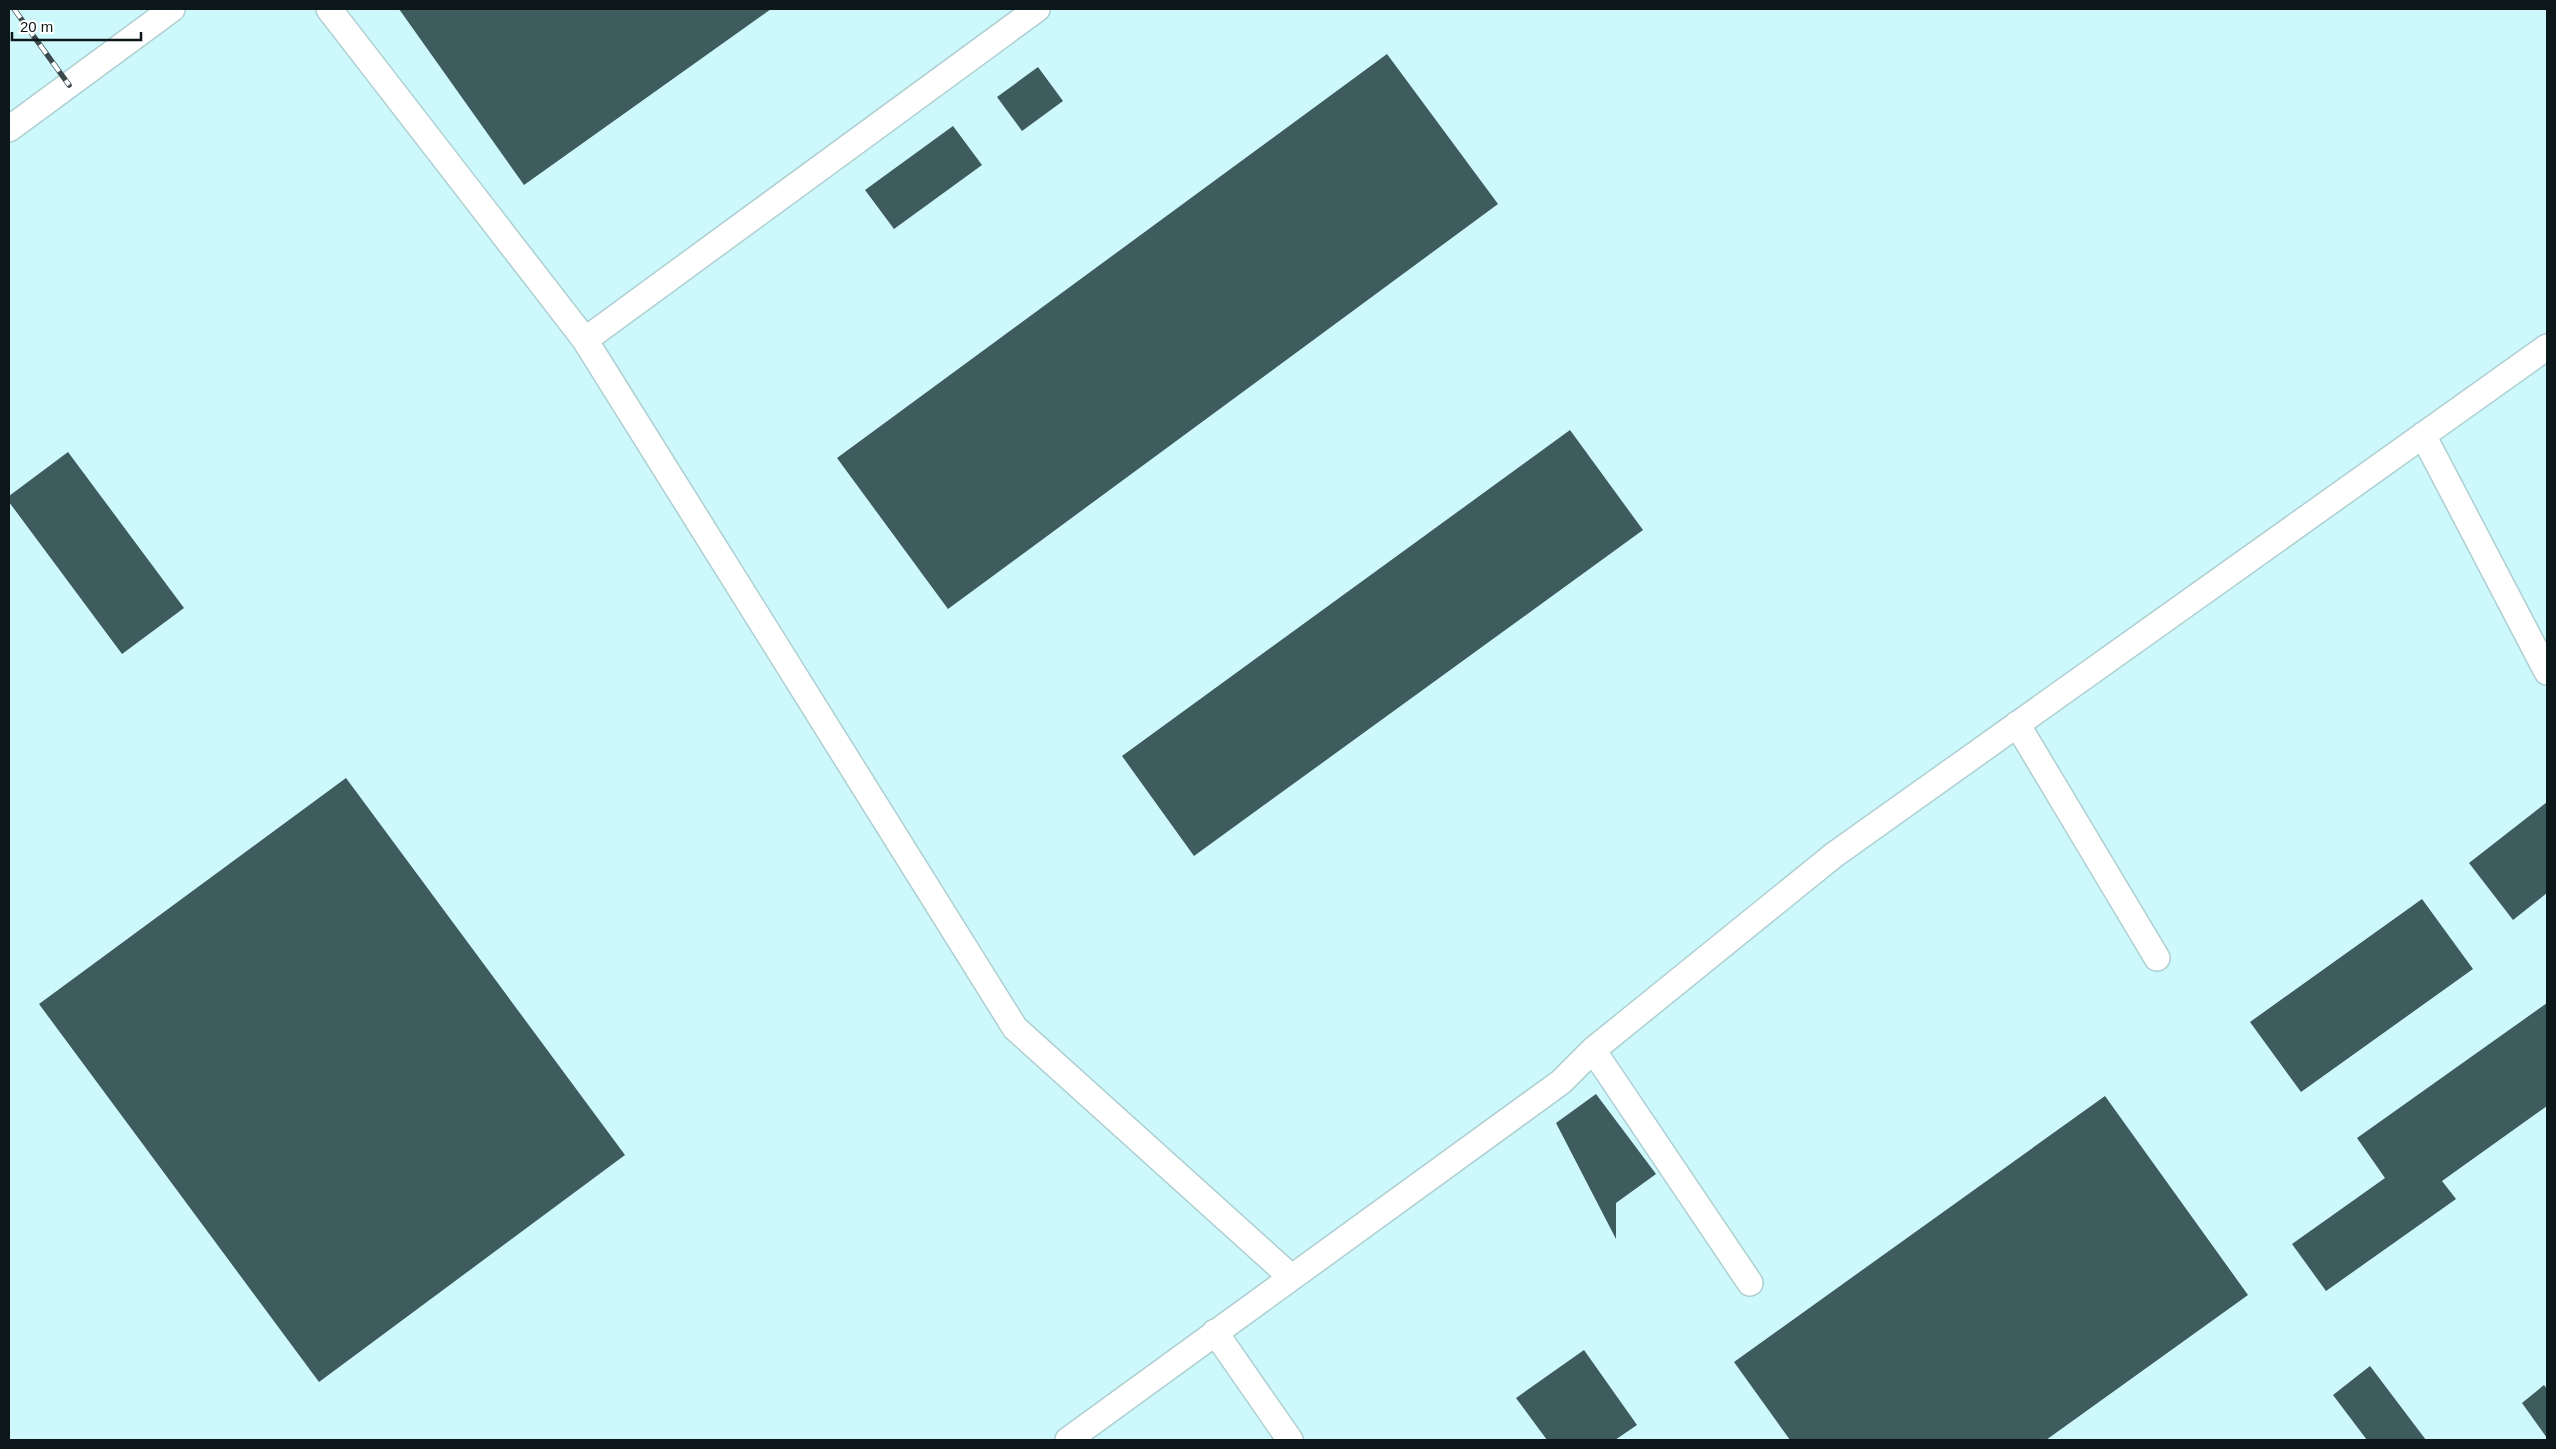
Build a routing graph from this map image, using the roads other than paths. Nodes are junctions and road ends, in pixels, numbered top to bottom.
1 (172, 9) edge
2 (329, 9) edge
3 (1037, 9) edge
4 (9, 129) edge
5 (585, 340) junction
6 (2547, 347) edge
7 (2423, 435) junction
8 (2547, 672) edge
9 (2017, 724) junction
10 (2157, 958) dead end
11 (1593, 1050) junction
12 (1291, 1277) junction
13 (1750, 1284) dead end
14 (1215, 1332) junction
15 (1068, 1440) edge
16 (1290, 1440) edge

1 - 4 lane
2 - 5 lane
3 - 5 lane
5 - 12 lane
6 - 7 lane
7 - 8 lane
7 - 9 lane
9 - 10 lane
9 - 11 lane
11 - 12 lane
11 - 13 lane
12 - 14 lane
14 - 15 lane
14 - 16 lane

